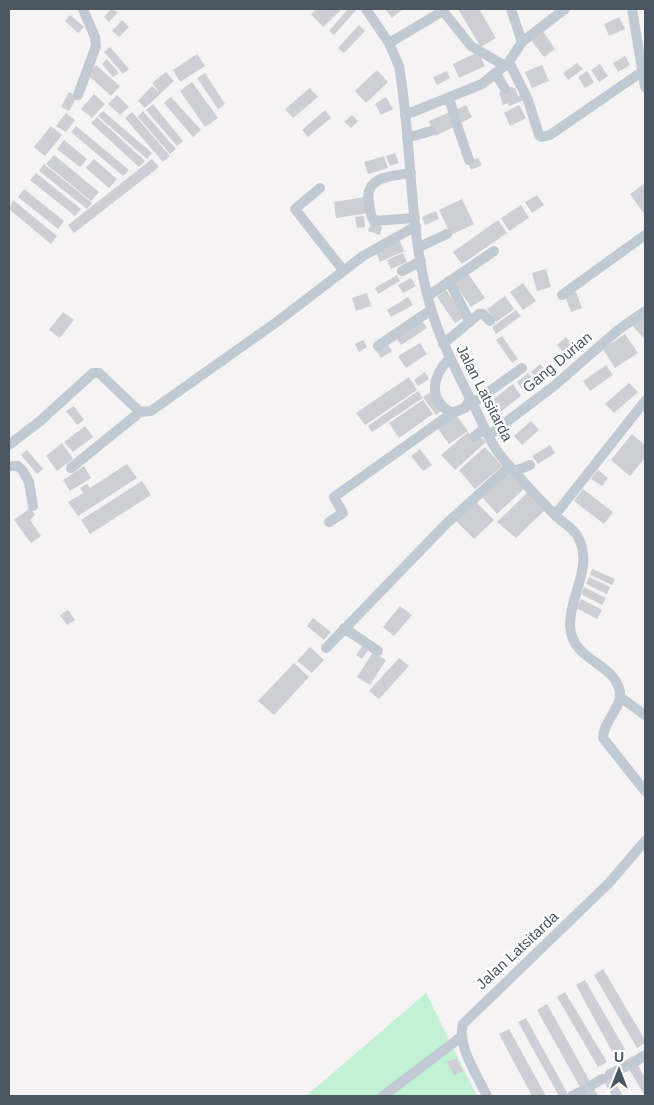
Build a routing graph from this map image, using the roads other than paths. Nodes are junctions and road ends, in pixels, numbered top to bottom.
1 (83, 9) edge
2 (366, 9) edge
3 (512, 9) edge
4 (565, 9) edge
5 (632, 9) edge
6 (642, 41) edge
7 (522, 42) junction
8 (389, 43) junction
9 (507, 64) junction
10 (643, 71) junction
11 (496, 74) junction
12 (645, 87) edge
13 (505, 89) dead end
14 (78, 95) dead end
15 (449, 98) junction
16 (405, 115) junction
17 (431, 130) dead end
18 (407, 138) junction
19 (469, 160) dead end
20 (411, 173) junction
21 (320, 188) dead end
22 (415, 222) junction
23 (447, 234) dead end
24 (645, 235) edge
25 (419, 247) junction
26 (494, 251) dead end
27 (421, 261) junction
28 (344, 270) junction
29 (402, 271) dead end
30 (449, 281) junction
31 (562, 294) dead end
32 (428, 296) junction
33 (431, 310) junction
34 (645, 311) edge
35 (470, 322) junction
36 (490, 322) dead end
37 (443, 344) junction
38 (378, 346) dead end
39 (450, 358) junction
40 (522, 368) dead end
41 (471, 401) junction
42 (645, 402) edge
43 (140, 412) junction
44 (452, 414) junction
45 (486, 432) junction
46 (474, 437) dead end
47 (9, 445) edge
48 (530, 465) dead end
49 (9, 466) edge
50 (71, 468) dead end
51 (513, 469) junction
52 (33, 506) dead end
53 (555, 516) junction
54 (329, 522) dead end
55 (344, 628) junction
56 (326, 648) dead end
57 (378, 651) dead end
58 (620, 697) junction
59 (645, 715) edge
60 (645, 791) edge
61 (645, 841) edge
62 (461, 1037) junction
63 (645, 1055) edge
64 (592, 1085) dead end
65 (582, 1091) dead end
66 (385, 1096) edge
67 (488, 1096) edge
68 (572, 1096) edge

1 - 14 street
2 - 8 street, Jalan Latsitarda
3 - 7 street
4 - 7 street
5 - 6 street
6 - 10 street
7 - 9 street
8 - 9 street
8 - 16 street, Jalan Latsitarda
9 - 10 street
9 - 11 street
10 - 12 street
11 - 13 street
11 - 15 street
15 - 16 street
15 - 19 street
16 - 18 street, Jalan Latsitarda
17 - 18 street
18 - 20 street, Jalan Latsitarda
20 - 22 street, Jalan Latsitarda
20 - 22 street
21 - 28 street
22 - 25 street, Jalan Latsitarda
22 - 28 street
23 - 25 street
24 - 31 street
25 - 27 street, Jalan Latsitarda
26 - 30 street
27 - 29 street
27 - 32 street, Jalan Latsitarda
28 - 43 street
30 - 32 street
30 - 35 street
32 - 33 street, Jalan Latsitarda
33 - 37 street, Jalan Latsitarda
33 - 38 street
34 - 45 street, Gang Durian
35 - 36 street
35 - 37 street
37 - 39 street, Jalan Latsitarda
39 - 41 street, Jalan Latsitarda
39 - 44 street
40 - 41 street
41 - 44 street
41 - 45 street, Jalan Latsitarda
42 - 53 street
43 - 47 street
43 - 50 street
44 - 54 street
45 - 46 street, Gang Durian
45 - 51 street, Jalan Latsitarda
48 - 51 street
49 - 52 street
51 - 53 street, Jalan Latsitarda
51 - 55 street
53 - 58 street, Jalan Latsitarda
55 - 56 street
55 - 57 street
58 - 59 street
58 - 60 street
61 - 62 street, Jalan Latsitarda
62 - 66 street
62 - 67 street
63 - 64 street
65 - 68 street

